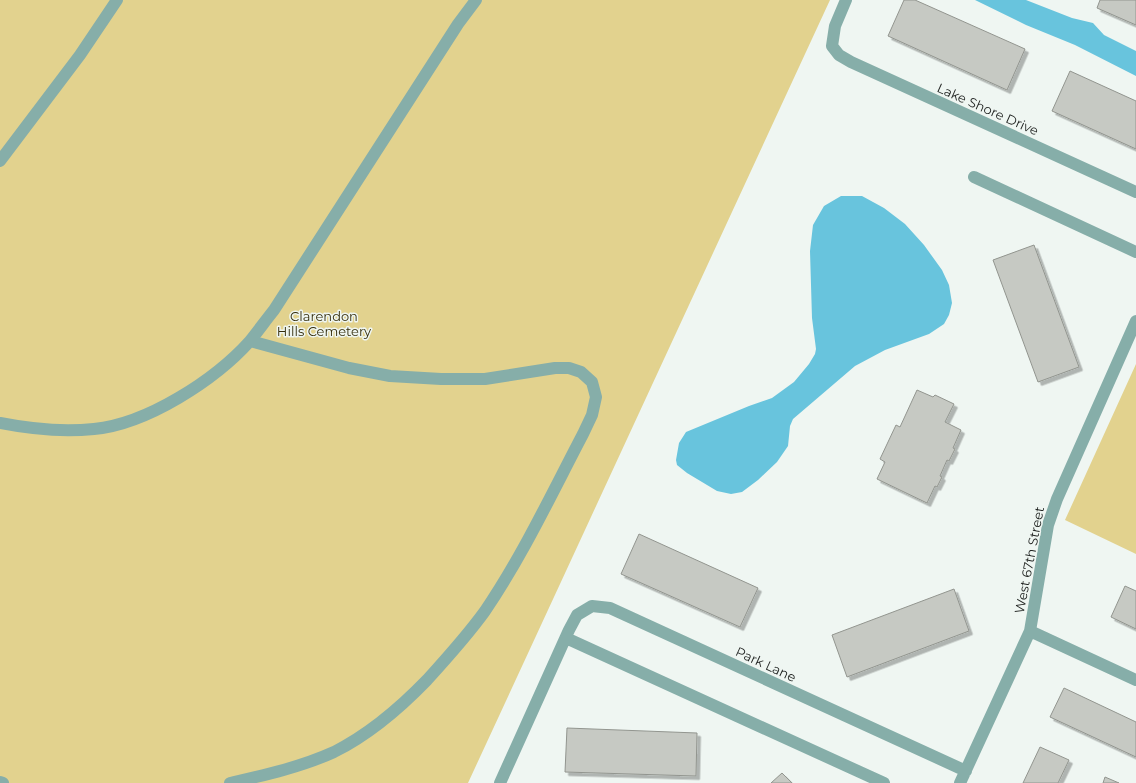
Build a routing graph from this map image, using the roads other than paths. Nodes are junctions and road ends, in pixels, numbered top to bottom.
1 (117, 0) edge
2 (476, 0) edge
3 (846, 0) edge
4 (0, 160) edge
5 (974, 177) dead end
6 (1136, 192) edge
7 (1136, 252) edge
8 (1136, 321) edge
9 (250, 341) junction
10 (0, 423) edge
11 (1030, 631) junction
12 (566, 638) junction
13 (1136, 680) edge
14 (966, 771) junction
15 (230, 783) edge
16 (500, 783) edge
17 (884, 783) edge
18 (960, 783) edge

1 - 4 street
2 - 9 street
3 - 6 street, Lake Shore Drive
5 - 7 street
8 - 11 street, West 67th Street
9 - 10 street
9 - 15 street
11 - 13 street
11 - 14 street, West 67th Street
12 - 14 street, Park Lane
12 - 16 street, Park Lane
12 - 17 street
14 - 18 street, West 67th Street

